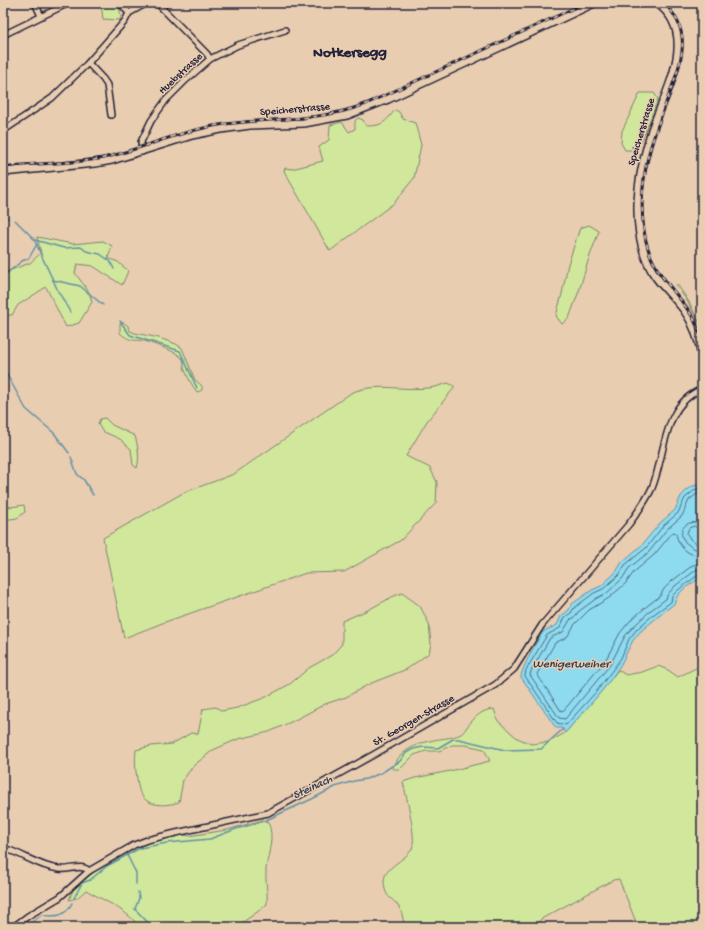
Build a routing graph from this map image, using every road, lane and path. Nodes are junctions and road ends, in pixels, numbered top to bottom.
1 (35, 3) edge
2 (69, 3) edge
3 (120, 3) edge
4 (147, 3) edge
5 (157, 3) edge
6 (594, 3) edge
7 (657, 3) edge
8 (129, 14) junction
9 (41, 16) junction
10 (285, 30) dead end
11 (3, 35) edge
12 (210, 59) junction
13 (88, 63) junction
14 (111, 115) dead end
15 (3, 131) edge
16 (142, 152) junction
17 (3, 172) edge
18 (702, 356) edge
19 (702, 388) edge
20 (3, 848) edge
21 (89, 871) junction
22 (13, 927) edge

1 - 9 street
2 - 9 street
3 - 8 street
4 - 8 street
5 - 12 street
6 - 16 main road, Speicherstrasse
7 - 18 main road, Speicherstrasse
8 - 13 street
9 - 11 street
10 - 12 street, Huebstrasse
12 - 16 street, Huebstrasse
13 - 14 street
13 - 15 street
16 - 17 main road, Speicherstrasse
19 - 21 street, St. Georgen-Strasse
20 - 21 street
21 - 22 street, St. Georgen-Strasse

